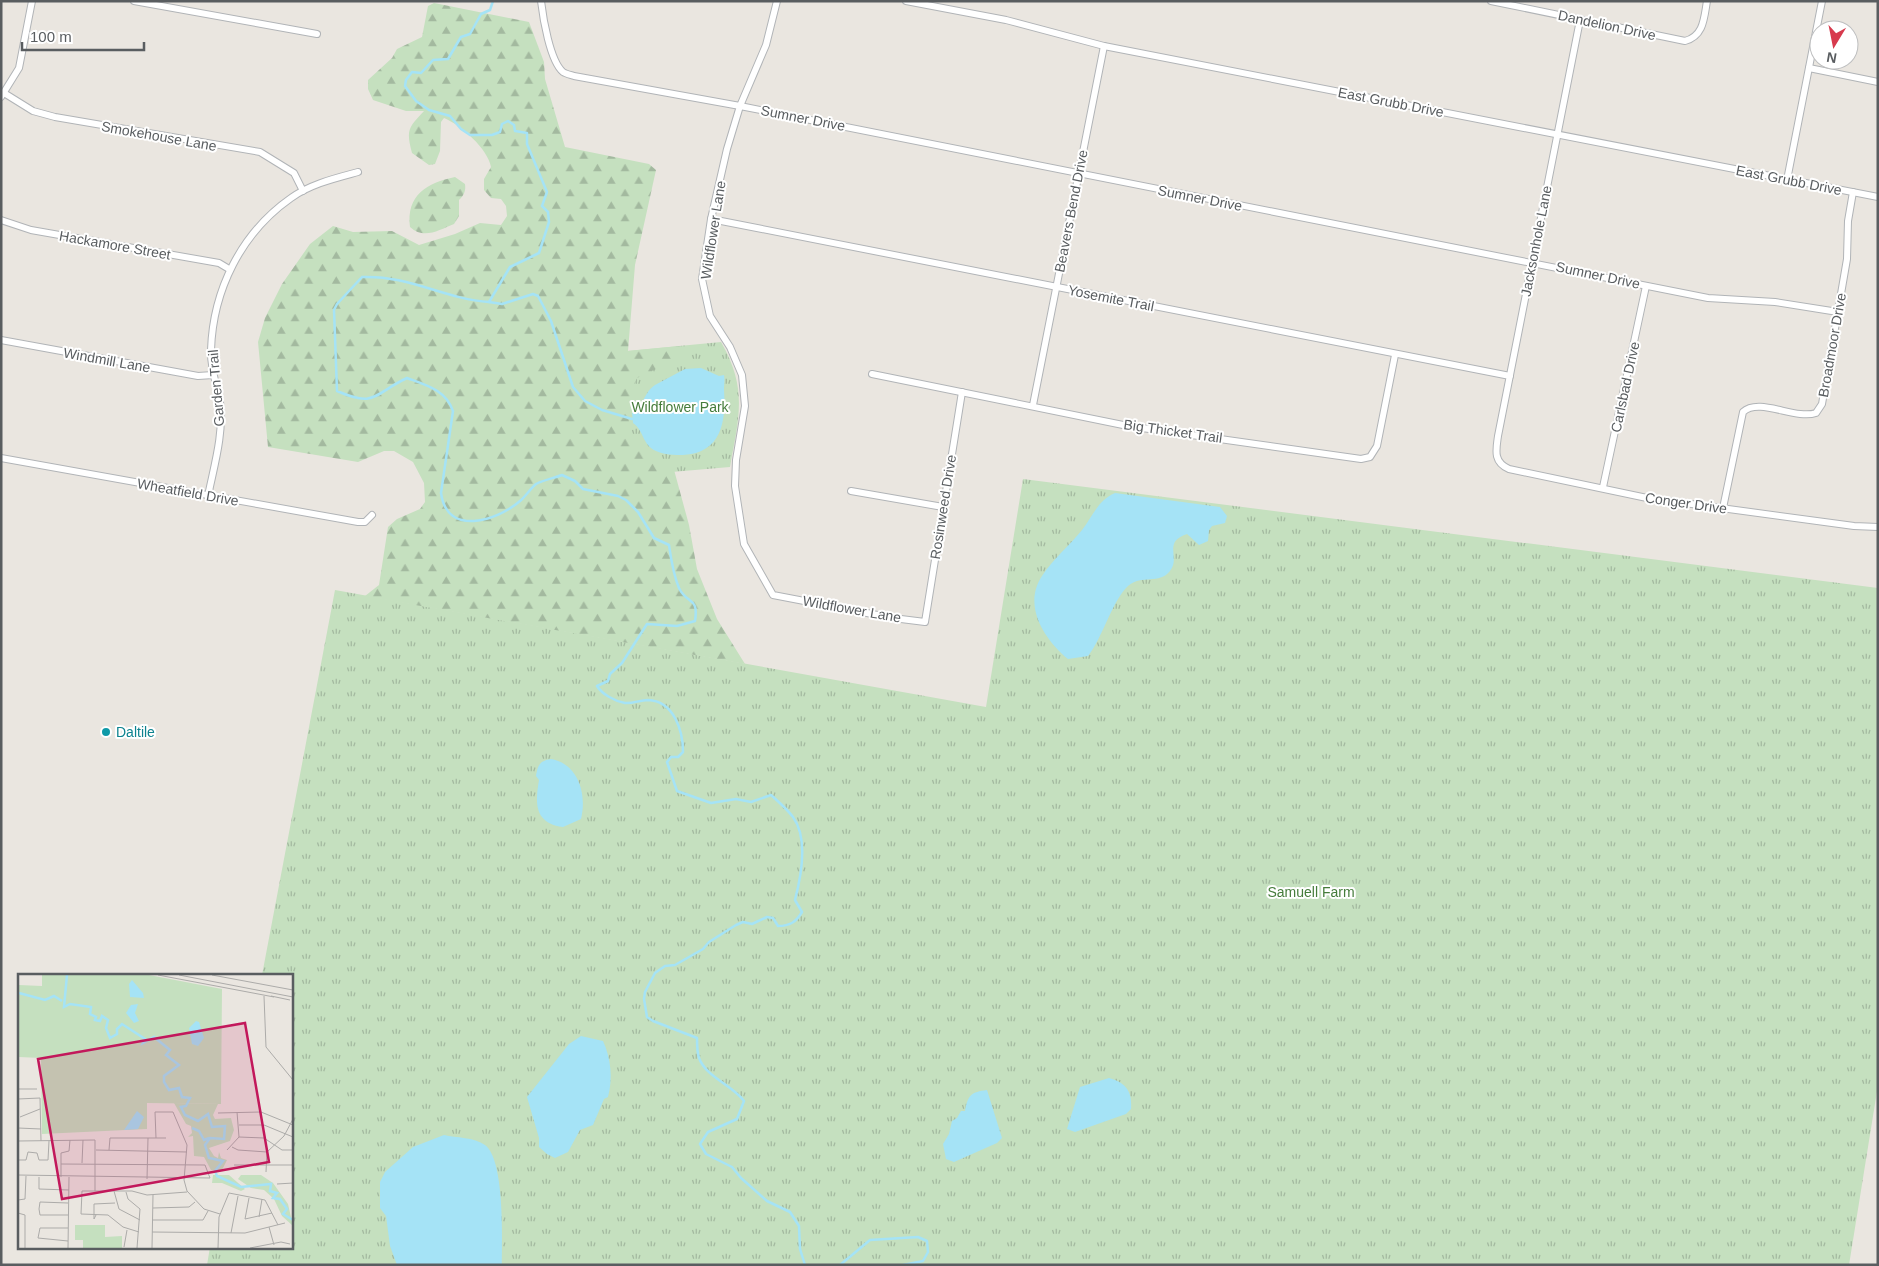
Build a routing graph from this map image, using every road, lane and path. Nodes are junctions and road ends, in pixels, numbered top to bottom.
1 (32, 1) edge
2 (134, 1) edge
3 (541, 1) edge
4 (777, 1) edge
5 (906, 1) edge
6 (1491, 1) edge
7 (1707, 1) edge
8 (1822, 1) edge
9 (1580, 20) junction
10 (1818, 20) edge
11 (317, 34) dead end
12 (1104, 46) junction
13 (1809, 68) edge
14 (1819, 70) edge
15 (1878, 82) edge
16 (3, 95) edge
17 (740, 106) junction
18 (1556, 136) junction
19 (358, 172) dead end
20 (1078, 174) junction
21 (1788, 180) junction
22 (303, 191) junction
23 (1853, 192) junction
24 (1878, 197) edge
25 (712, 219) junction
26 (1, 220) edge
27 (1532, 261) junction
28 (229, 269) junction
29 (1646, 286) junction
30 (1056, 287) junction
31 (1838, 312) junction
32 (1, 340) edge
33 (1395, 355) junction
34 (872, 374) dead end
35 (213, 375) junction
36 (1510, 376) junction
37 (962, 392) junction
38 (1033, 405) junction
39 (1, 458) edge
40 (1498, 461) joint
41 (1603, 488) junction
42 (850, 491) dead end
43 (208, 496) junction
44 (943, 507) junction
45 (1722, 508) junction
46 (372, 515) dead end
47 (1878, 527) edge
48 (925, 622) joint

1 - 16 street
2 - 11 street
3 - 17 street, Sumner Drive
4 - 17 street, Wildflower Lane
5 - 12 street, East Grubb Drive
6 - 9 street, Dandelion Drive
7 - 9 street, Dandelion Drive
8 - 10 street
9 - 18 street, Jacksonhole Lane
12 - 18 street, East Grubb Drive
12 - 20 street, Beavers Bend Drive
13 - 21 street
14 - 15 street
16 - 22 street, Smokehouse Lane
17 - 20 street, Sumner Drive
17 - 25 street, Wildflower Lane
18 - 21 street, East Grubb Drive
18 - 27 street, Jacksonhole Lane
19 - 22 street, Garden Trail
20 - 27 street, Sumner Drive
20 - 30 street, Beavers Bend Drive
21 - 23 street, East Grubb Drive
22 - 28 street, Garden Trail
23 - 24 street, East Grubb Drive
23 - 31 street, Broadmoor Drive
25 - 30 street, Yosemite Trail
25 - 48 street, Wildflower Lane
26 - 28 street, Hackamore Street
27 - 29 street, Sumner Drive
27 - 36 street, Jacksonhole Lane
28 - 35 street, Garden Trail
29 - 31 street, Sumner Drive
29 - 41 street, Carlsbad Drive
30 - 33 street, Yosemite Trail
30 - 38 street, Beavers Bend Drive
31 - 45 street, Broadmoor Drive
32 - 35 street, Windmill Lane
33 - 36 street, Yosemite Trail
33 - 38 street, Big Thicket Trail
34 - 37 street, Big Thicket Trail
35 - 43 street, Garden Trail
36 - 40 street, Jacksonhole Lane
37 - 38 street, Big Thicket Trail
37 - 44 street, Rosinweed Drive
39 - 43 street, Wheatfield Drive
40 - 41 street, Conger Drive
41 - 45 street, Conger Drive
42 - 44 street
43 - 46 street, Wheatfield Drive
44 - 48 street, Rosinweed Drive
45 - 47 street, Conger Drive

